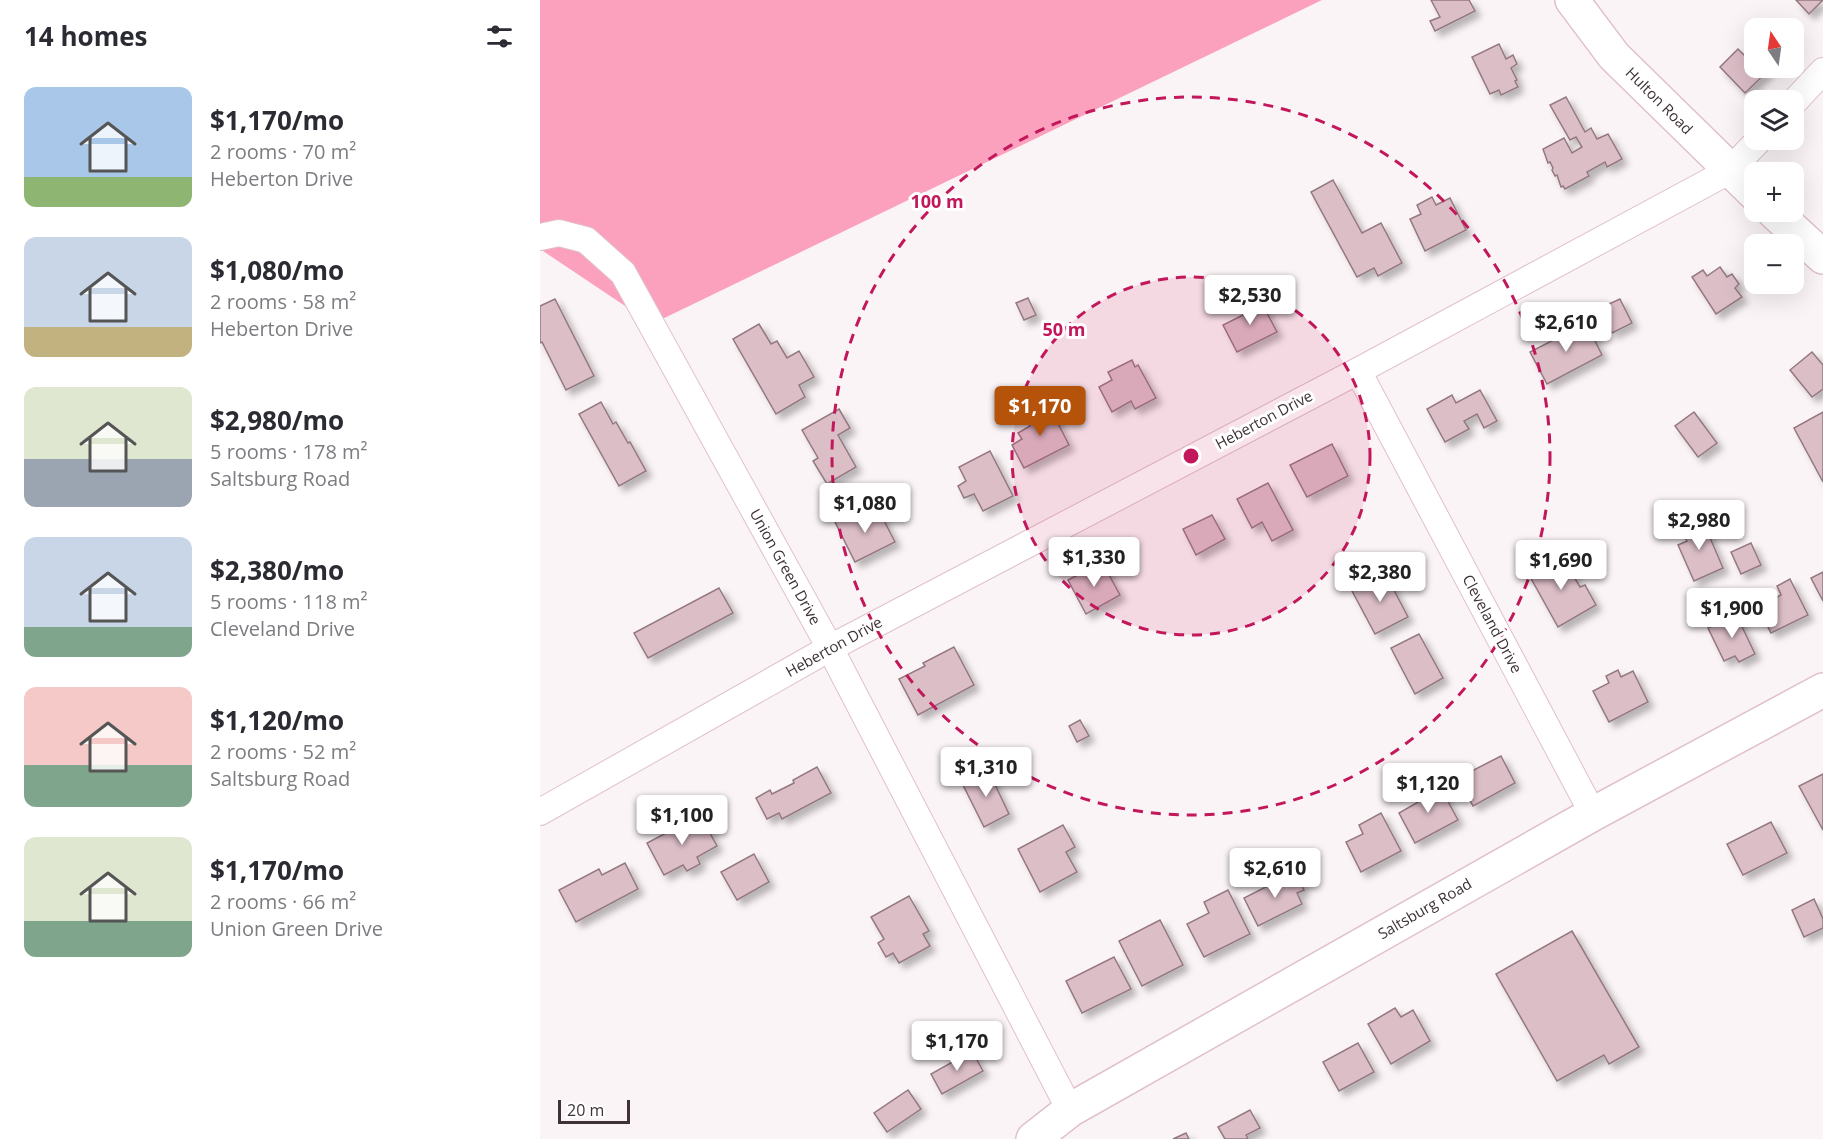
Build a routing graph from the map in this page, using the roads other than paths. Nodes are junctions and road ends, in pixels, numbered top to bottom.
1 (1572, 0) edge
2 (1823, 72) edge
3 (1804, 92) edge
4 (1749, 150) edge
5 (1729, 171) junction
6 (1744, 184) edge
7 (1785, 222) edge
8 (540, 237) edge
9 (1823, 256) edge
10 (1358, 371) junction
11 (830, 648) junction
12 (1823, 690) edge
13 (540, 813) edge
14 (1593, 814) junction
15 (1070, 1110) junction
16 (1033, 1139) edge

1 - 5 main road, Hulton Road
2 - 3 street
4 - 5 street, Heberton Drive
5 - 6 main road, Hulton Road
5 - 10 street, Heberton Drive
7 - 9 main road
8 - 11 street, Union Green Drive
10 - 11 street, Heberton Drive
10 - 14 street, Cleveland Drive
11 - 13 street, Heberton Drive
11 - 15 street, Union Green Drive
12 - 14 main road, Saltsburg Road
14 - 15 main road, Saltsburg Road
15 - 16 main road, Saltsburg Road

